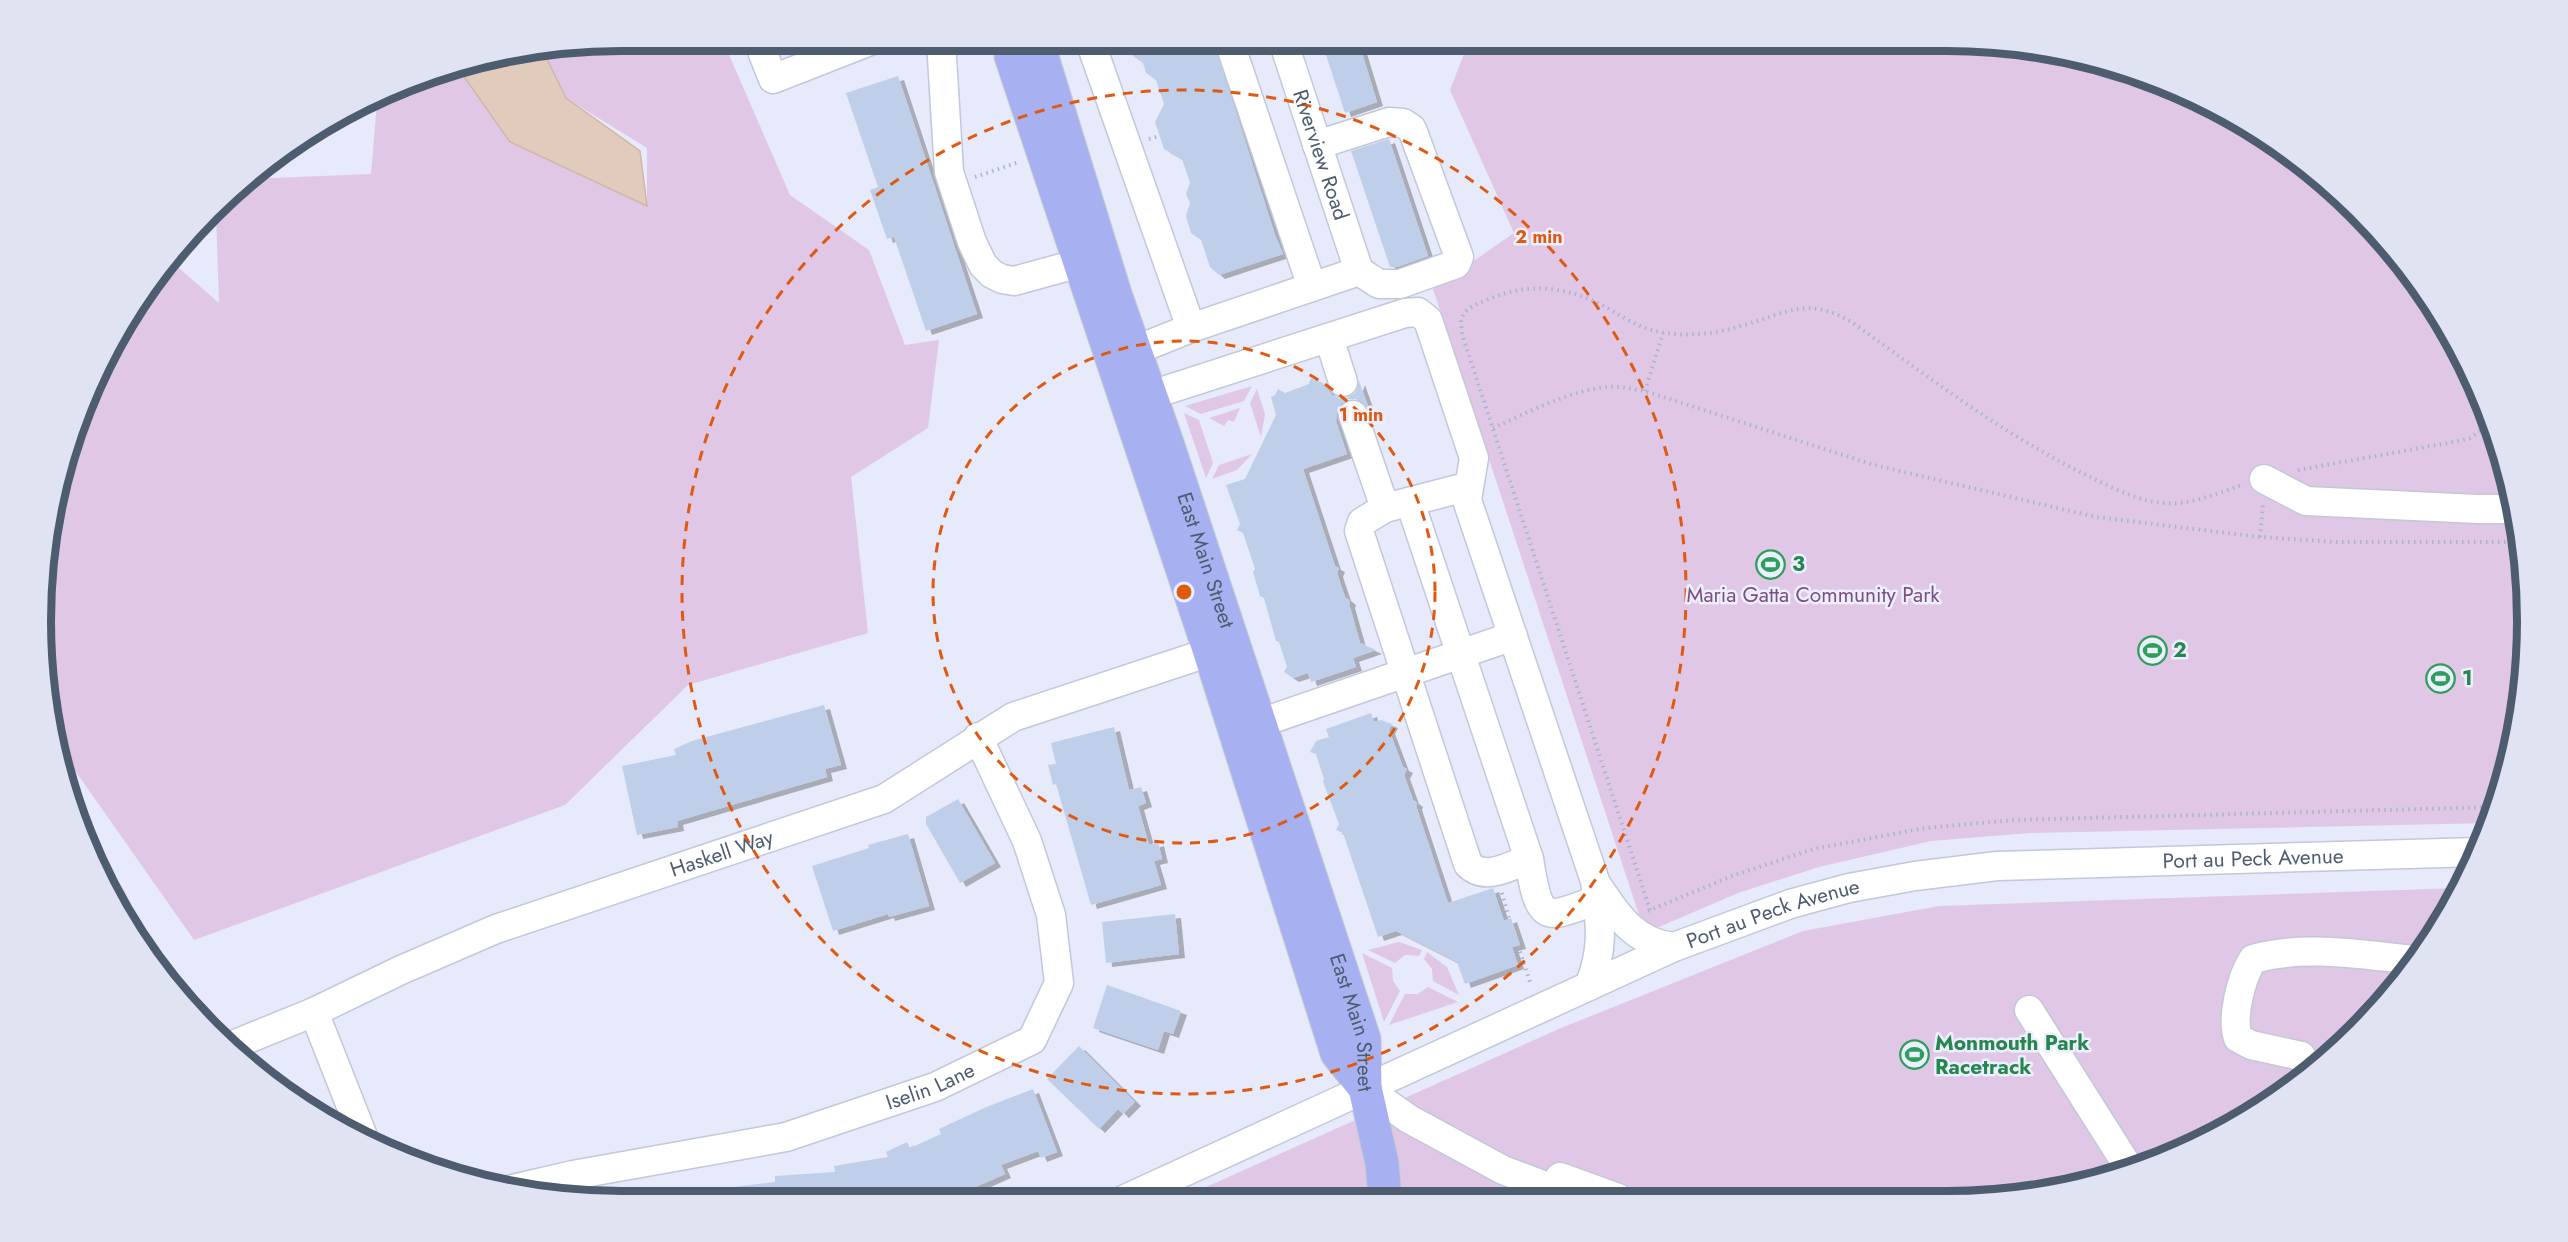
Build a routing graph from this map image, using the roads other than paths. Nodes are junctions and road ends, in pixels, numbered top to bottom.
1 (762, 51) edge
2 (843, 51) edge
3 (942, 51) edge
4 (1011, 51) edge
5 (1040, 51) edge
6 (1094, 51) edge
7 (1233, 51) edge
8 (1287, 51) edge
9 (1317, 145) junction
10 (1080, 263) junction
11 (1359, 271) junction
12 (1312, 287) junction
13 (1191, 328) junction
14 (1329, 338) junction
15 (1123, 355) junction
16 (1343, 382) dead end
17 (1151, 395) junction
18 (1353, 415) dead end
19 (2264, 479) dead end
20 (1468, 489) junction
21 (1398, 505) junction
22 (2506, 508) edge
23 (1513, 636) junction
24 (1210, 652) junction
25 (1460, 655) junction
26 (1405, 674) junction
27 (1260, 723) junction
28 (978, 736) junction
29 (2466, 855) edge
30 (1529, 859) junction
31 (1599, 893) junction
32 (1570, 909) junction
33 (1601, 938) junction
34 (1674, 947) junction
35 (2406, 959) edge
36 (1589, 986) junction
37 (2029, 1010) dead end
38 (314, 1012) junction
39 (238, 1043) edge
40 (2306, 1063) edge
41 (1365, 1088) junction
42 (359, 1127) edge
43 (2125, 1162) edge
44 (1503, 1170) junction
45 (534, 1184) edge
46 (1142, 1191) edge
47 (1384, 1191) edge
48 (1559, 1191) edge
49 (1599, 1191) edge

1 - 2 street
3 - 10 street
4 - 10 main road, East Main Street
5 - 15 main road, East Main Street
6 - 13 street
7 - 12 street
8 - 9 street, Riverview Road
9 - 11 street, Riverview Road
9 - 11 street
10 - 15 main road, East Main Street
11 - 12 street
12 - 13 street
13 - 15 street
14 - 16 street
14 - 17 street
14 - 20 street
15 - 17 main road, East Main Street
15 - 24 main road, East Main Street
17 - 27 main road, East Main Street
18 - 21 street
19 - 22 street
20 - 21 street
20 - 23 street
21 - 25 street
21 - 26 street
23 - 25 street
23 - 31 street
24 - 28 street, Haskell Way
24 - 41 main road, East Main Street
25 - 26 street
25 - 30 street
26 - 27 street
26 - 30 street
27 - 41 main road, East Main Street
28 - 38 street, Haskell Way
28 - 45 street, Iselin Lane
29 - 34 street, Port au Peck Avenue
30 - 32 street
31 - 32 street
31 - 33 street
31 - 34 street
32 - 33 street
33 - 36 street
34 - 36 street, Port au Peck Avenue
35 - 40 street
36 - 41 street, Port au Peck Avenue
37 - 43 street
38 - 39 street, Haskell Way
38 - 42 street
41 - 44 street
41 - 46 street, Port au Peck Avenue
41 - 47 main road
44 - 48 street
44 - 49 street

